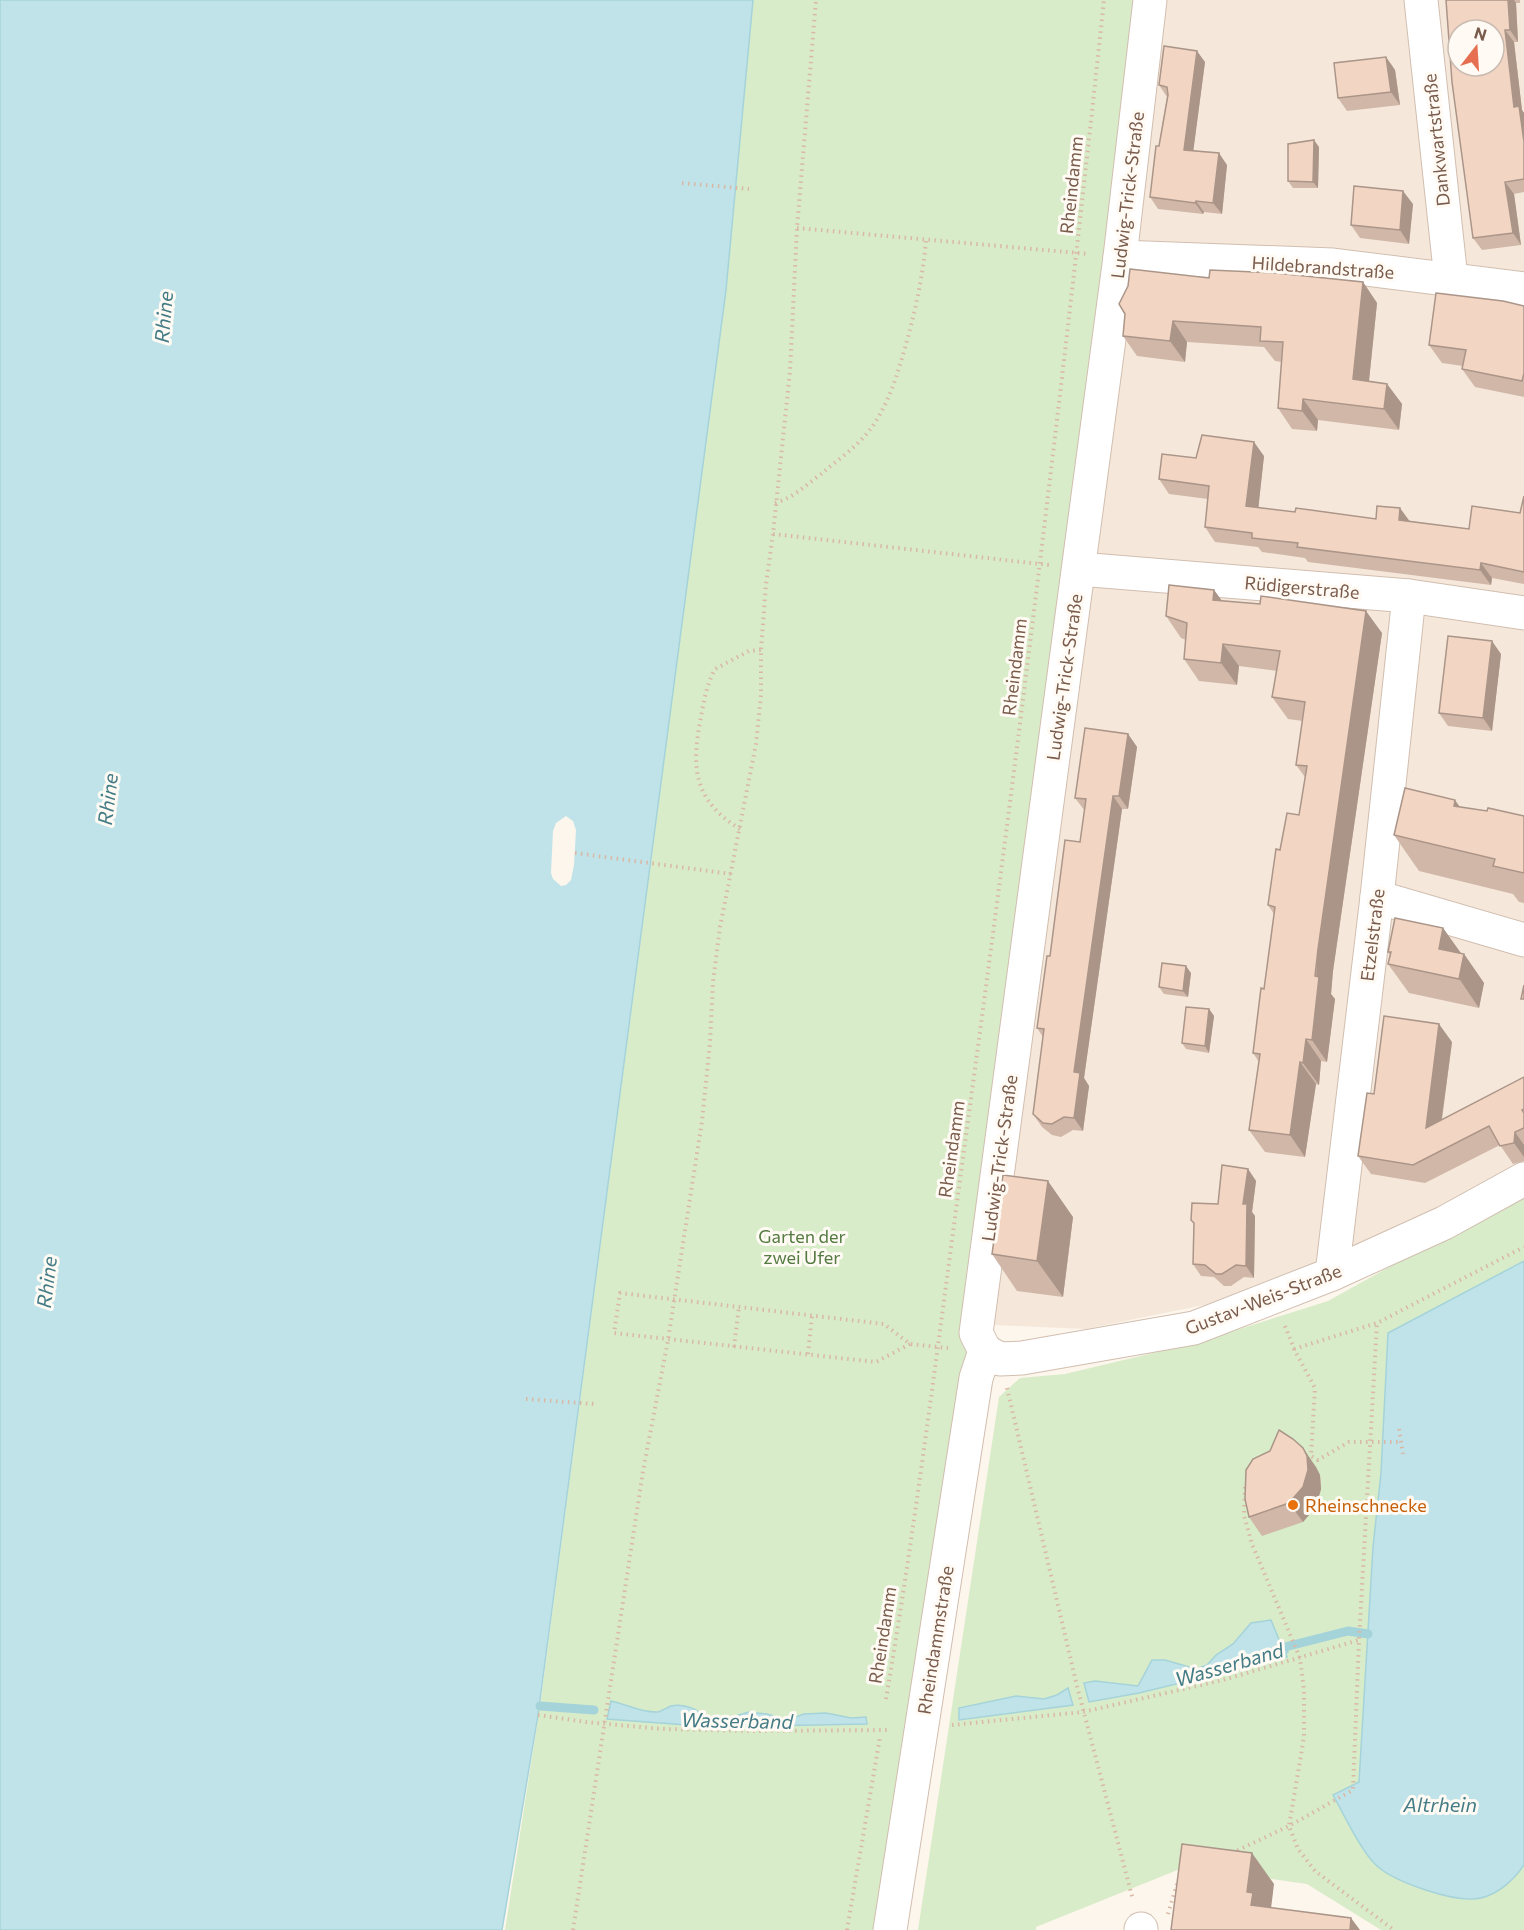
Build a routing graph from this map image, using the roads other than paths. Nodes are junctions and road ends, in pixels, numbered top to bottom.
1 (1149, 0) edge
2 (1421, 0) edge
3 (1120, 257) junction
4 (1451, 279) junction
5 (1524, 289) edge
6 (1079, 569) junction
7 (1409, 596) junction
8 (1524, 613) edge
9 (1377, 897) junction
10 (1524, 940) edge
11 (1524, 1179) edge
12 (1332, 1274) junction
13 (993, 1355) junction
14 (890, 1930) edge

1 - 3 street, Ludwig-Trick-Straße
2 - 4 street, Dankwartstraße
3 - 4 street, Hildebrandstraße
3 - 6 street, Ludwig-Trick-Straße
4 - 5 street, Hildebrandstraße
6 - 7 street, Rüdigerstraße
6 - 13 street, Ludwig-Trick-Straße
7 - 8 street, Rüdigerstraße
7 - 9 street, Etzelstraße
9 - 10 street
9 - 12 street, Etzelstraße
11 - 12 street, Gustav-Weis-Straße
12 - 13 street, Gustav-Weis-Straße
13 - 14 street, Rheindammstraße

